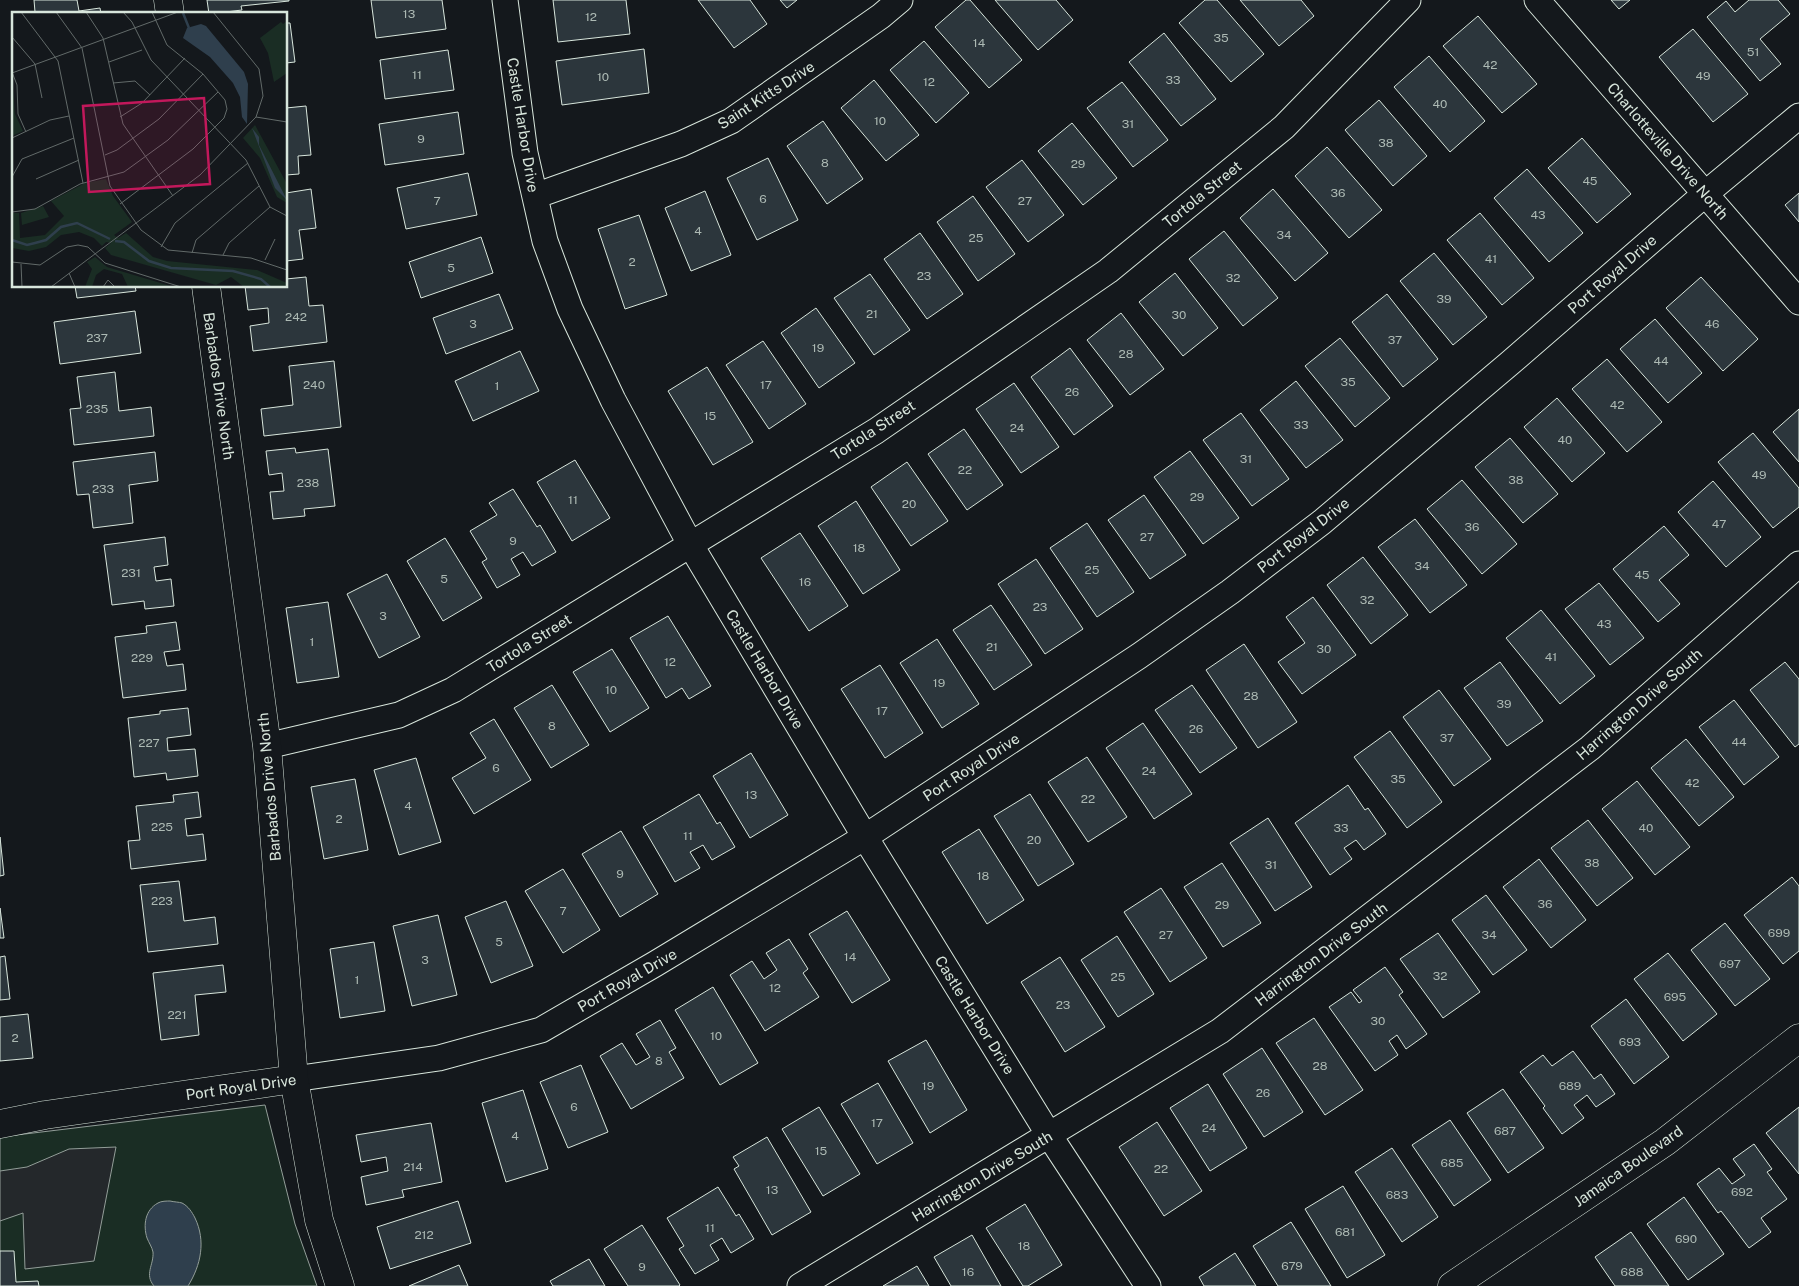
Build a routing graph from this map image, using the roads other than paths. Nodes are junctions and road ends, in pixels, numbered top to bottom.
1 (505, 0) edge
2 (900, 0) edge
3 (1408, 0) edge
4 (1537, 0) edge
5 (1799, 116) edge
6 (1705, 194) junction
7 (535, 196) junction
8 (206, 288) edge
9 (1799, 302) edge
10 (690, 544) junction
11 (1799, 564) edge
12 (267, 746) junction
13 (865, 837) junction
14 (1799, 1038) edge
15 (294, 1079) junction
16 (0, 1124) edge
17 (1049, 1135) junction
18 (340, 1286) edge
19 (800, 1286) edge
20 (1148, 1286) edge
21 (1452, 1286) edge

1 - 7 street, Castle Harbor Drive
2 - 7 street, Saint Kitts Drive
3 - 10 street, Tortola Street
4 - 6 street, Charlotteville Drive North
5 - 6 street, Port Royal Drive
6 - 9 street, Charlotteville Drive North
6 - 13 street, Port Royal Drive
7 - 10 street, Castle Harbor Drive
8 - 12 street, Barbados Drive North
10 - 12 street, Tortola Street
10 - 13 street, Castle Harbor Drive
11 - 17 street, Harrington Drive South
12 - 15 street, Barbados Drive North
13 - 15 street, Port Royal Drive
13 - 17 street, Castle Harbor Drive
14 - 21 street, Jamaica Boulevard
15 - 16 street, Port Royal Drive
15 - 18 street, Barbados Drive North
17 - 19 street, Harrington Drive South
17 - 20 street, Castle Harbor Drive

